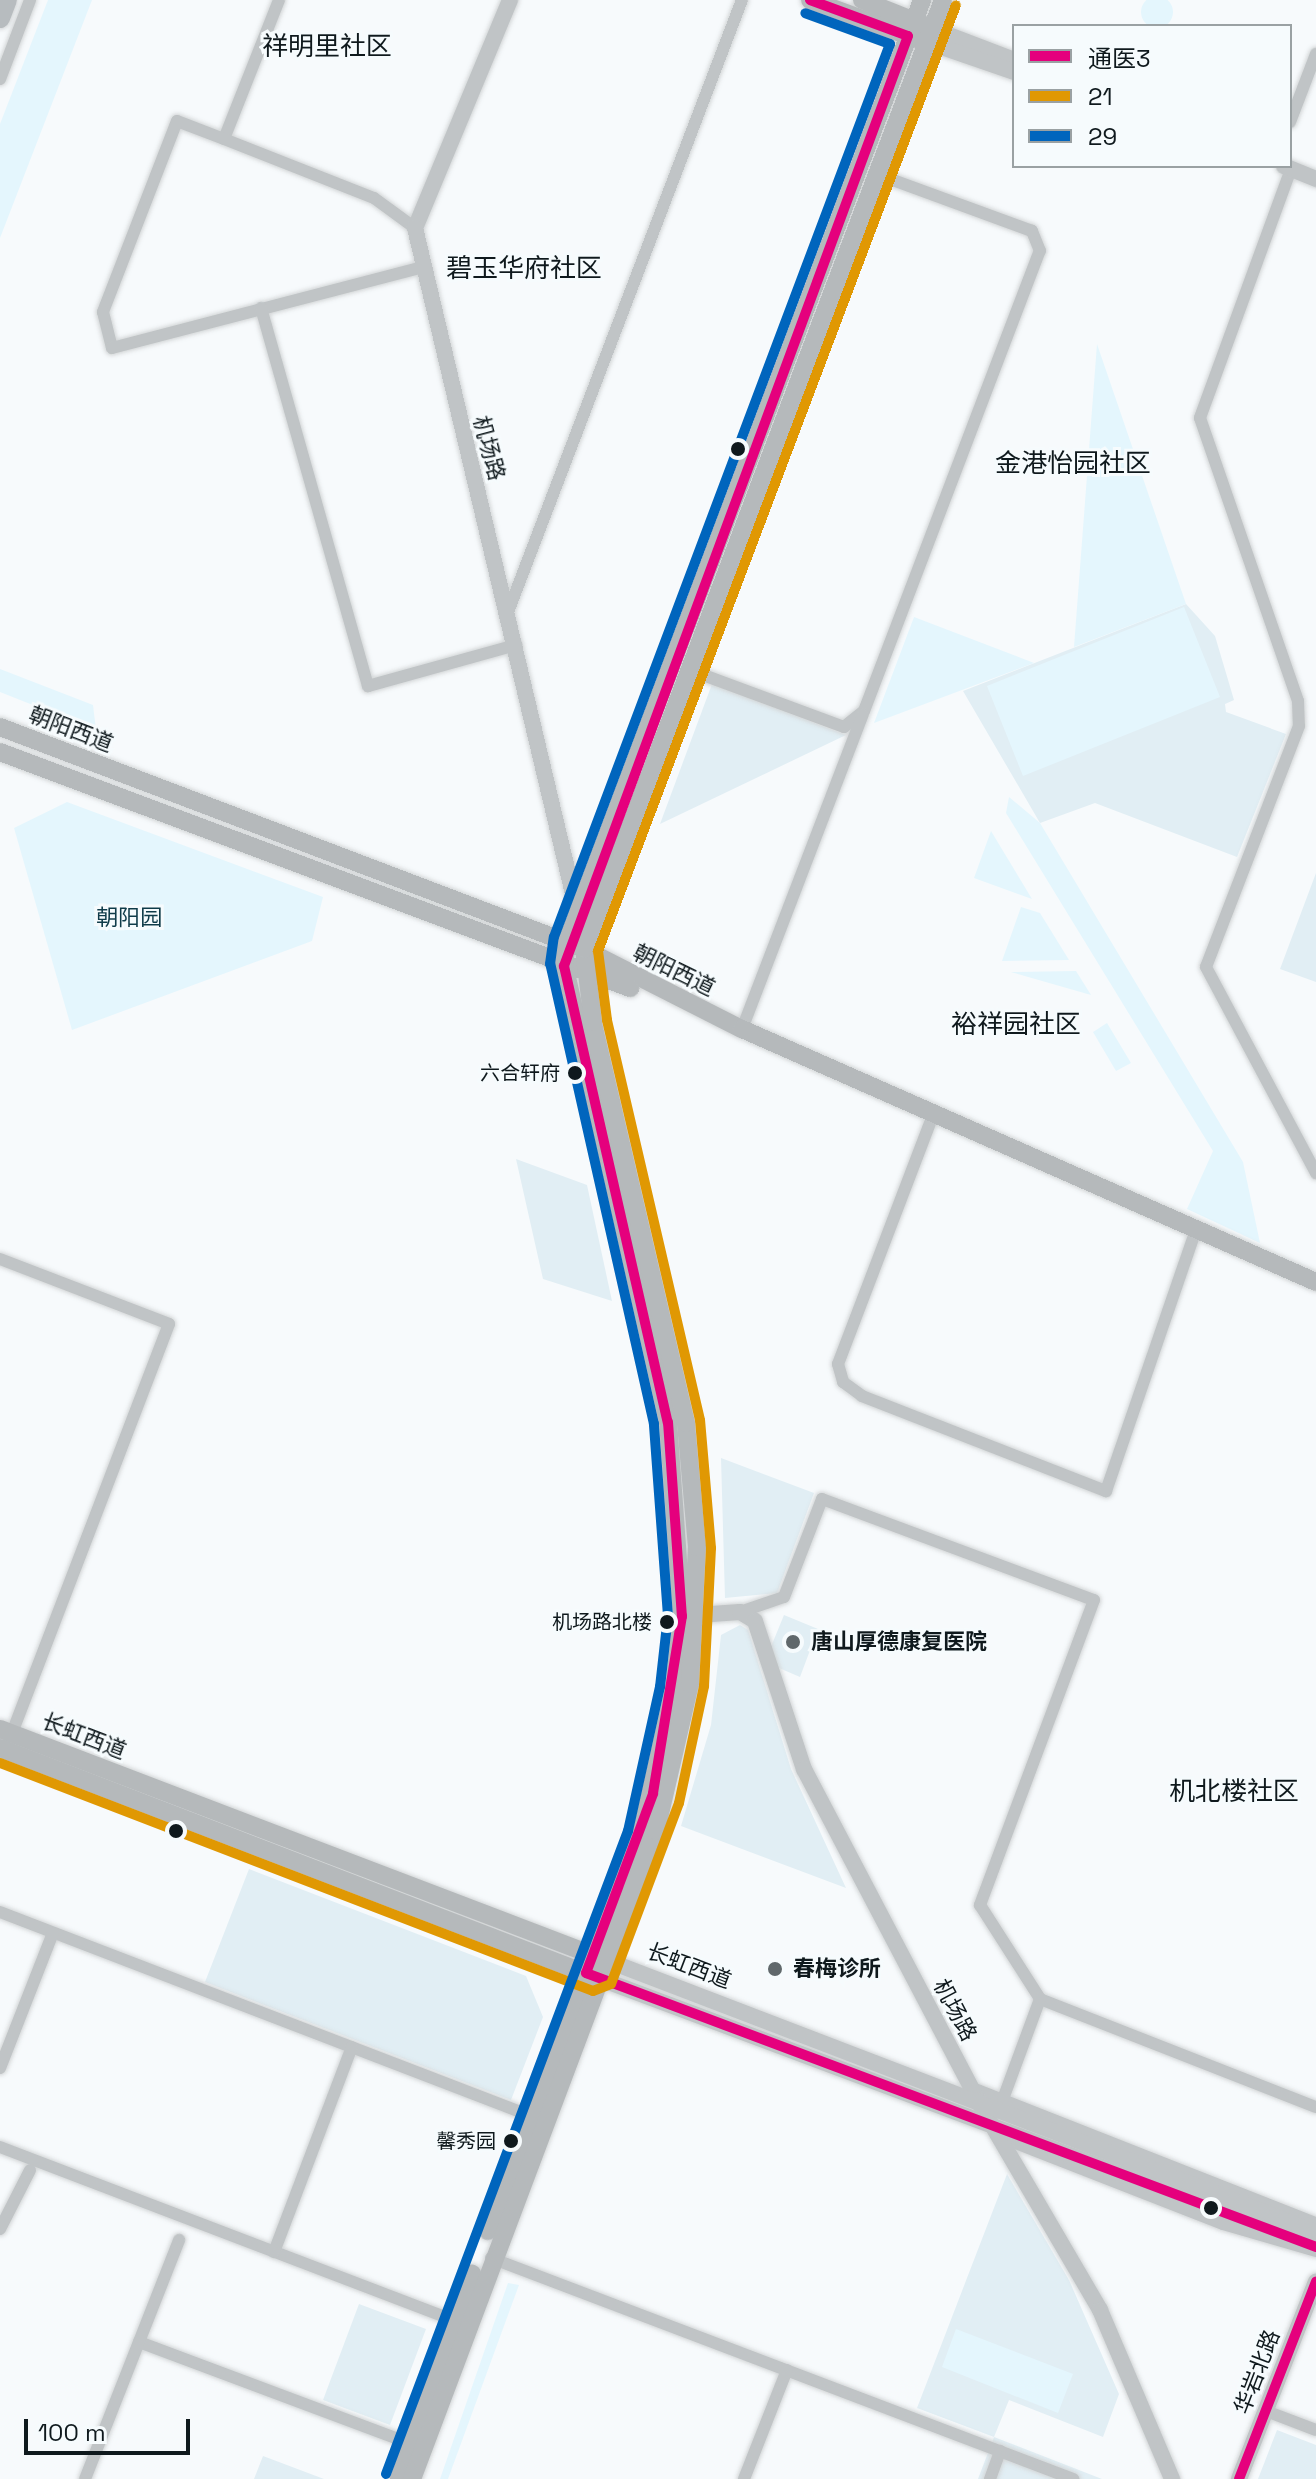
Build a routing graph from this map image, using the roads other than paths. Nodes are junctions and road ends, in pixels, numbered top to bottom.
1 (7, 0) edge
2 (30, 0) edge
3 (279, 0) edge
4 (510, 0) edge
5 (742, 0) edge
6 (810, 0) edge
7 (862, 0) edge
8 (922, 0) edge
9 (943, 0) edge
10 (0, 18) edge
11 (911, 28) junction
12 (930, 35) junction
13 (1316, 54) edge
14 (1012, 59) edge
15 (1012, 71) edge
16 (0, 79) edge
17 (1292, 117) edge
18 (224, 139) junction
19 (1287, 168) edge
20 (876, 174) junction
21 (1316, 179) edge
22 (415, 228) junction
23 (419, 268) junction
24 (261, 308) junction
25 (508, 612) junction
26 (516, 645) junction
27 (687, 669) junction
28 (864, 711) junction
29 (0, 727) edge
30 (0, 752) edge
31 (579, 920) junction
32 (575, 946) junction
33 (564, 966) junction
34 (586, 971) junction
35 (742, 1029) junction
36 (930, 1123) junction
37 (1316, 1173) edge
38 (1193, 1239) junction
39 (0, 1259) edge
40 (1316, 1282) edge
41 (1316, 1288) edge
42 (740, 1612) junction
43 (689, 1614) junction
44 (5, 1740) edge
45 (0, 1912) edge
46 (53, 1933) junction
47 (600, 1958) junction
48 (592, 1976) junction
49 (1040, 1999) junction
50 (352, 2047) junction
51 (0, 2068) edge
52 (974, 2094) junction
53 (1003, 2099) junction
54 (1316, 2107) edge
55 (531, 2116) junction
56 (996, 2131) junction
57 (0, 2147) edge
58 (30, 2170) dead end
59 (1316, 2223) edge
60 (0, 2229) edge
61 (1316, 2232) edge
62 (179, 2240) dead end
63 (1316, 2249) edge
64 (274, 2252) junction
65 (491, 2258) junction
66 (1316, 2282) edge
67 (455, 2321) junction
68 (139, 2342) junction
69 (787, 2370) junction
70 (1266, 2411) junction
71 (1316, 2430) edge
72 (412, 2444) junction
73 (1000, 2451) junction
74 (85, 2479) edge
75 (399, 2479) edge
76 (412, 2479) edge
77 (744, 2479) edge
78 (990, 2479) edge
79 (1073, 2479) edge
80 (1172, 2479) edge
81 (1239, 2479) edge

1 - 10 main road
2 - 16 street
3 - 18 street
4 - 22 street, 机场路
5 - 25 street
6 - 11 main road
7 - 11 main road
8 - 11 main road
9 - 12 main road
11 - 12 main road
11 - 31 main road
12 - 14 street
12 - 15 street
12 - 20 main road
13 - 17 street
18 - 22 street
18 - 24 street
19 - 21 street
19 - 37 street
20 - 27 main road
20 - 28 street
22 - 23 street, 机场路
23 - 24 street
23 - 25 street, 机场路
24 - 26 street
25 - 26 street, 机场路
26 - 31 street, 机场路
27 - 28 street
27 - 32 main road
28 - 35 street
29 - 32 main road, 朝阳西道
30 - 33 main road, 朝阳西道
31 - 32 main road
32 - 33 main road
32 - 34 main road
32 - 35 main road, 朝阳西道
33 - 34 main road, 朝阳西道
33 - 43 main road
34 - 36 main road, 朝阳西道
34 - 43 main road
35 - 40 main road, 朝阳西道
36 - 38 main road, 朝阳西道
36 - 38 street
38 - 41 main road, 朝阳西道
39 - 44 street
42 - 43 street
42 - 49 street
42 - 52 street, 机场路
43 - 47 main road
44 - 47 main road, 长虹西道
44 - 48 main road, 长虹西道
45 - 46 street
46 - 50 street
46 - 51 street
47 - 48 main road
47 - 52 street, 长虹西道
48 - 55 main road
48 - 56 street, 长虹西道
48 - 65 main road
49 - 53 street
49 - 54 street
50 - 55 street
50 - 64 street
52 - 53 street
52 - 56 street, 机场路
52 - 61 street, 长虹西道
53 - 59 street
55 - 67 main road
56 - 63 street, 长虹西道
56 - 80 street, 机场路
57 - 64 street
58 - 60 street
62 - 68 street
64 - 67 street
65 - 69 street
65 - 76 main road
66 - 70 street, 华岩北路
67 - 72 main road
68 - 72 street
68 - 74 street
69 - 73 street
69 - 77 street
70 - 71 street
70 - 81 street, 华岩北路
72 - 75 main road
73 - 78 street
73 - 79 street

